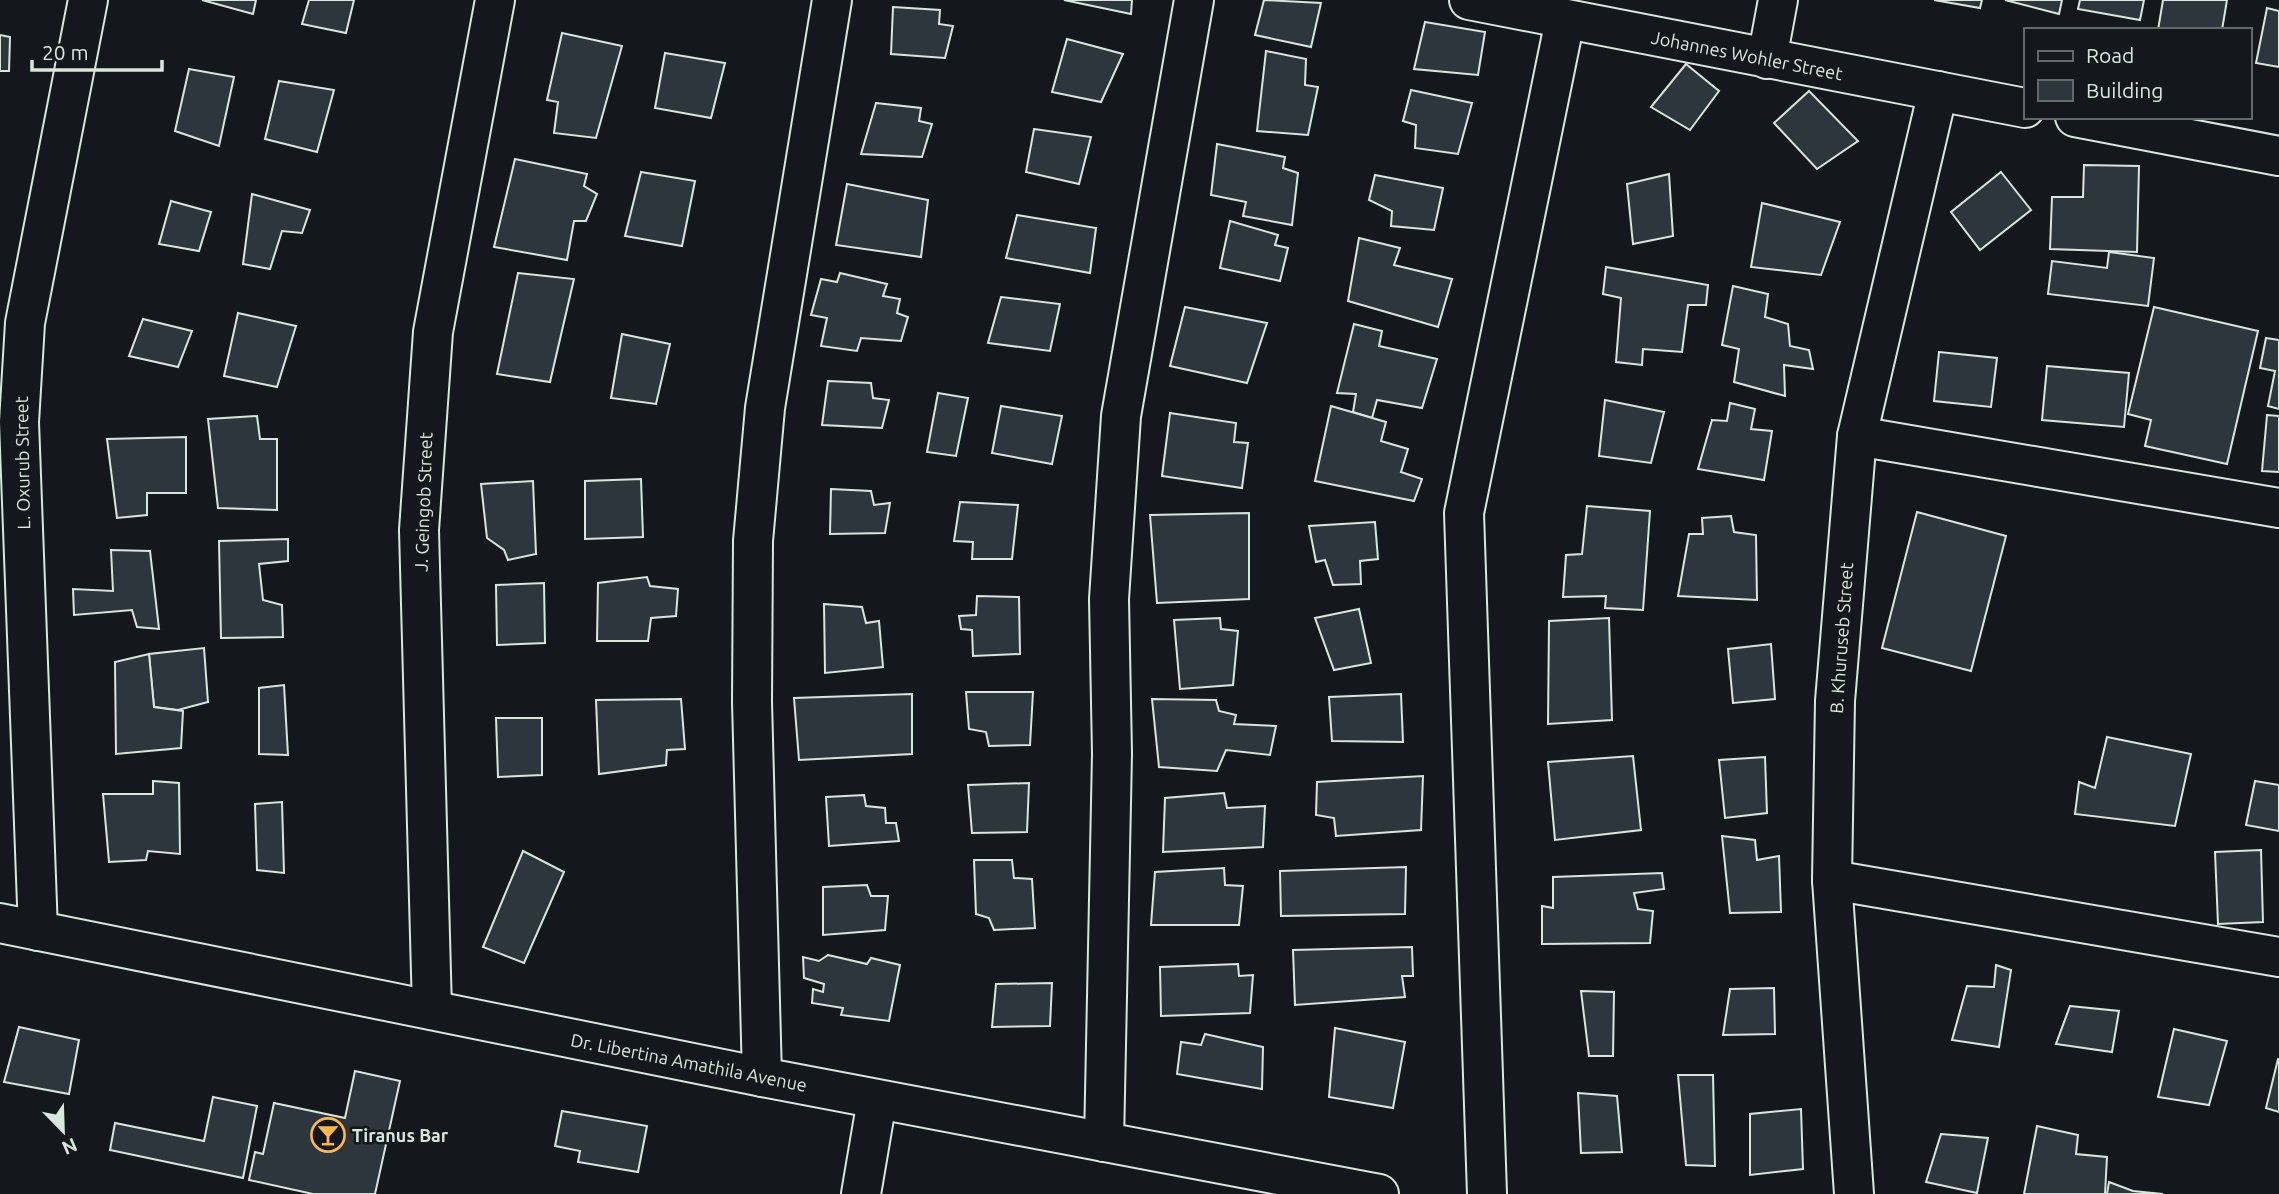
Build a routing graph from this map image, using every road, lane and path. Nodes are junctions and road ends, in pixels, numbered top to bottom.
1 (88, 0) edge
2 (495, 0) edge
3 (832, 0) edge
4 (1194, 0) edge
5 (1469, 0) edge
6 (1778, 0) edge
7 (1565, 19) junction
8 (1767, 59) junction
9 (1938, 92) junction
10 (2024, 108) edge
11 (2085, 119) edge
12 (2279, 156) edge
13 (1857, 436) junction
14 (2279, 508) edge
15 (1832, 880) junction
16 (0, 923) edge
17 (38, 931) junction
18 (2279, 957) edge
19 (432, 1010) junction
20 (762, 1077) junction
21 (877, 1100) junction
22 (1104, 1142) junction
23 (861, 1194) edge
24 (1379, 1194) edge
25 (1487, 1194) edge
26 (1854, 1194) edge

1 - 17 street, L. Oxurub Street
2 - 19 street, J. Geingob Street
3 - 20 street
4 - 22 street
5 - 7 street, Johannes Wohler Street
6 - 8 street
7 - 8 street, Johannes Wohler Street
7 - 25 street
8 - 9 street, Johannes Wohler Street
9 - 10 street, Johannes Wohler Street
9 - 13 street, B. Khuruseb Street
11 - 12 street
13 - 14 street
13 - 15 street, B. Khuruseb Street
15 - 18 street
15 - 26 street, B. Khuruseb Street
16 - 17 street, Dr. Libertina Amathila Avenue
17 - 19 street, Dr. Libertina Amathila Avenue
19 - 20 street, Dr. Libertina Amathila Avenue
20 - 21 street, Dr. Libertina Amathila Avenue
21 - 22 street, Dr. Libertina Amathila Avenue
21 - 23 street
22 - 24 street, Dr. Libertina Amathila Avenue

